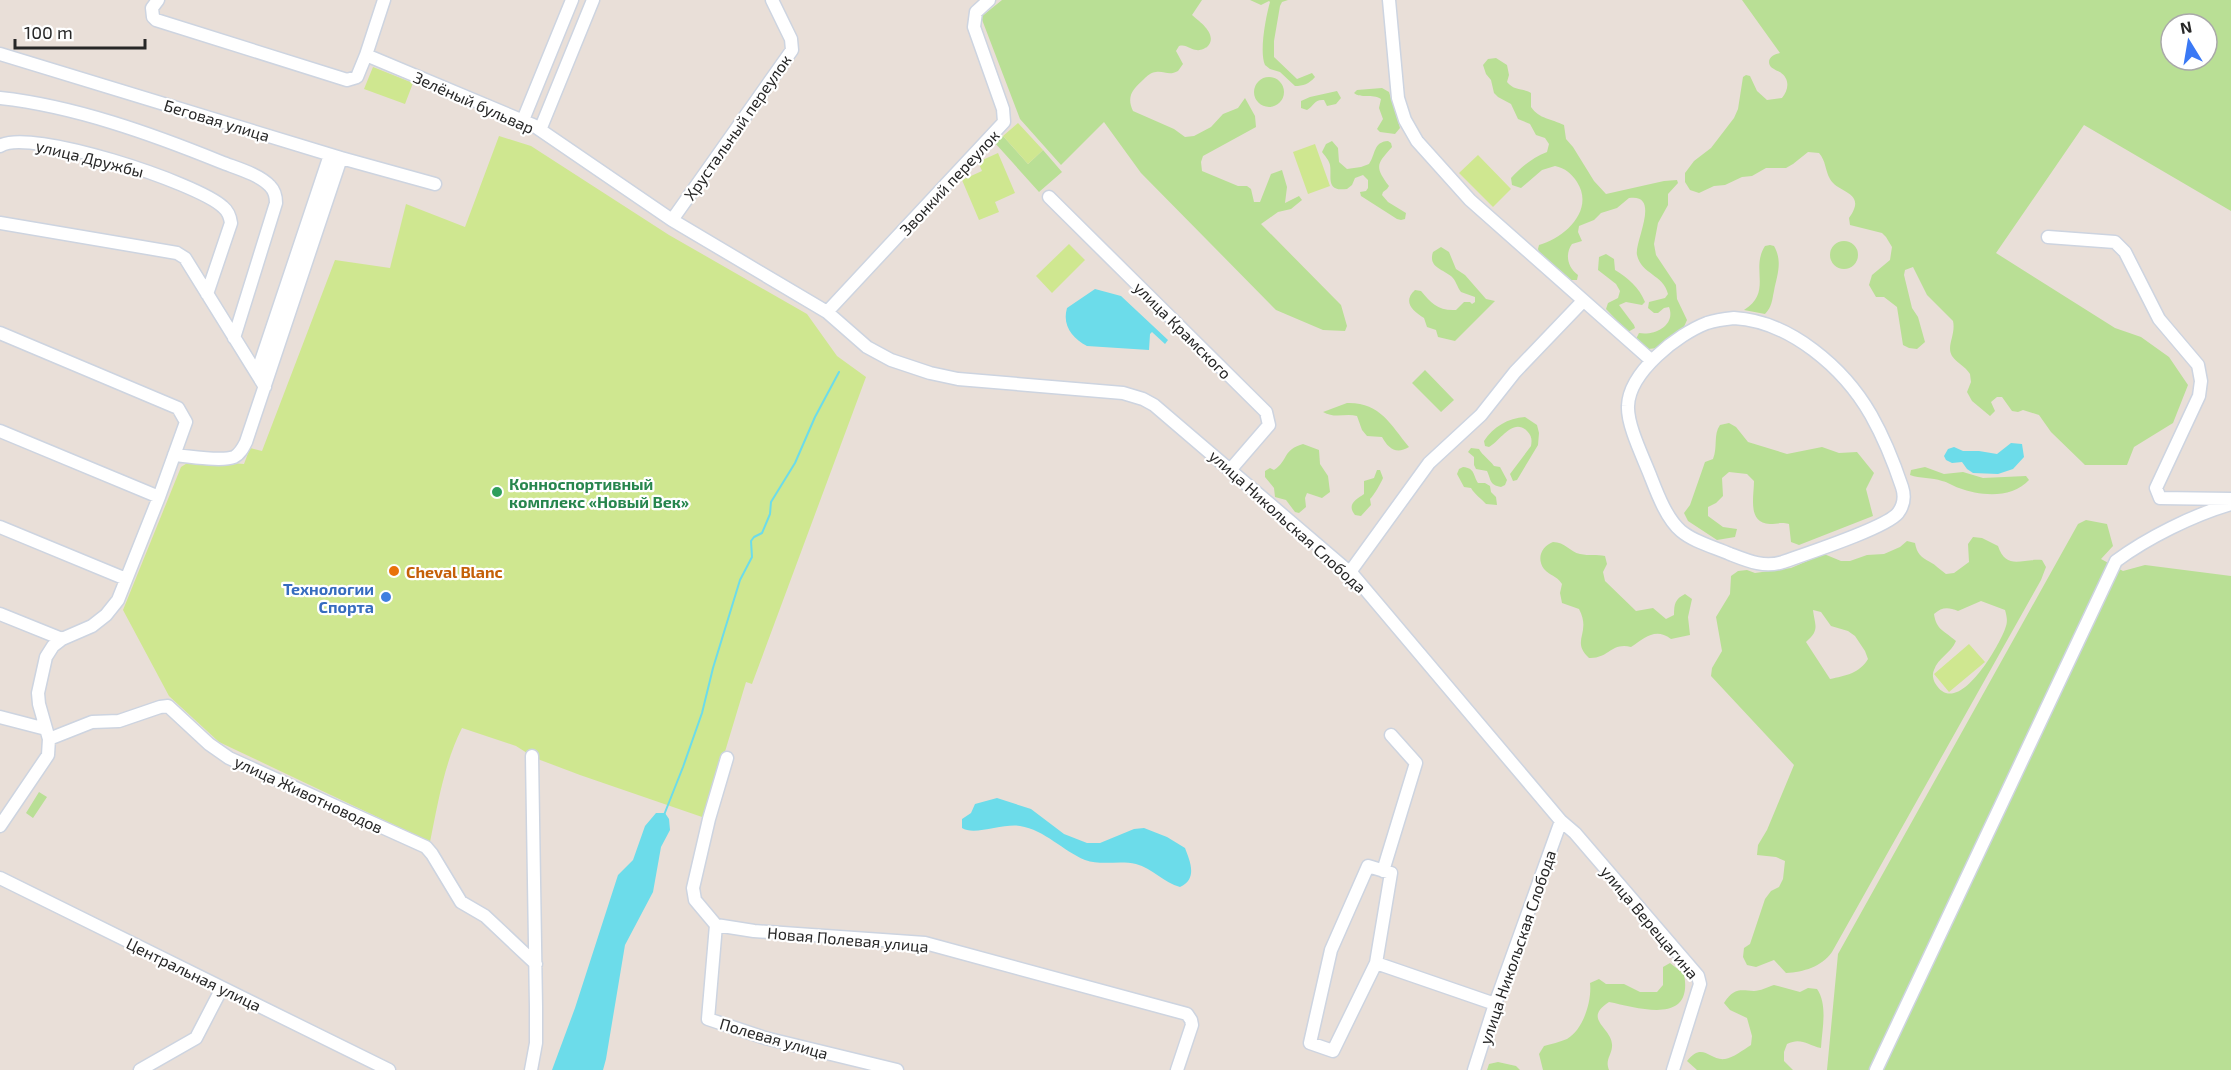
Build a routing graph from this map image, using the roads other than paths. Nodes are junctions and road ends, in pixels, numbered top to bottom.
1 (158, 0) edge
2 (384, 0) edge
3 (572, 0) edge
4 (593, 0) edge
5 (772, 0) edge
6 (989, 0) edge
7 (1389, 0) edge
8 (0, 54) edge
9 (366, 55) junction
10 (0, 98) edge
11 (523, 120) junction
12 (540, 130) junction
13 (0, 146) edge
14 (335, 156) junction
15 (435, 184) dead end
16 (1049, 197) dead end
17 (672, 220) junction
18 (0, 223) edge
19 (2048, 237) dead end
20 (207, 294) junction
21 (1583, 301) junction
22 (827, 312) junction
23 (0, 333) edge
24 (234, 338) junction
25 (1652, 361) junction
26 (257, 373) junction
27 (265, 387) junction
28 (0, 431) edge
29 (174, 455) junction
30 (1231, 469) junction
31 (159, 497) junction
32 (2231, 502) edge
33 (0, 527) edge
34 (1350, 572) junction
35 (126, 579) junction
36 (0, 614) edge
37 (62, 639) junction
38 (0, 717) edge
39 (47, 734) junction
40 (1391, 735) dead end
41 (531, 756) dead end
42 (727, 758) dead end
43 (1561, 821) junction
44 (0, 826) edge
45 (1383, 871) junction
46 (0, 878) edge
47 (716, 925) junction
48 (1376, 963) junction
49 (536, 964) junction
50 (222, 988) junction
51 (1495, 1004) junction
52 (140, 1070) edge
53 (389, 1070) edge
54 (531, 1070) edge
55 (897, 1070) edge
56 (1177, 1070) edge
57 (1474, 1070) edge
58 (1673, 1070) edge
59 (1876, 1070) edge

1 - 9 street
2 - 9 street
3 - 11 street
4 - 12 street
5 - 17 street, Хрустальный переулок
6 - 22 street, Звонкий переулок
7 - 21 street
8 - 14 street, Беговая улица
9 - 11 street, Зелёный бульвар
10 - 24 street
11 - 12 street, Зелёный бульвар
12 - 17 street, Зелёный бульвар
13 - 20 street, улица Дружбы
14 - 15 street, Беговая улица
14 - 26 street
14 - 27 street
16 - 30 street, улица Крамского
17 - 22 street, Зелёный бульвар
18 - 20 street
19 - 32 street
20 - 24 street
21 - 25 street
21 - 34 street
22 - 30 street, улица Никольская Слобода
23 - 29 street
24 - 26 street
25 - 25 street
26 - 27 street
27 - 29 street
28 - 31 street
29 - 31 street
30 - 34 street, улица Никольская Слобода
31 - 35 street
32 - 59 street
33 - 35 street
34 - 43 street, улица Никольская Слобода
35 - 37 street
36 - 37 street
37 - 39 street
38 - 39 street
39 - 44 street
39 - 49 street, улица Животноводов
40 - 45 street
41 - 49 street
42 - 47 street
43 - 51 street, улица Никольская Слобода
43 - 58 street, улица Верещагина
45 - 48 street
45 - 48 street
46 - 50 street, Центральная улица
47 - 55 street, Полевая улица
47 - 56 street, Новая Полевая улица
48 - 51 street
49 - 54 street
50 - 52 street
50 - 53 street, Центральная улица
51 - 57 street, улица Никольская Слобода

